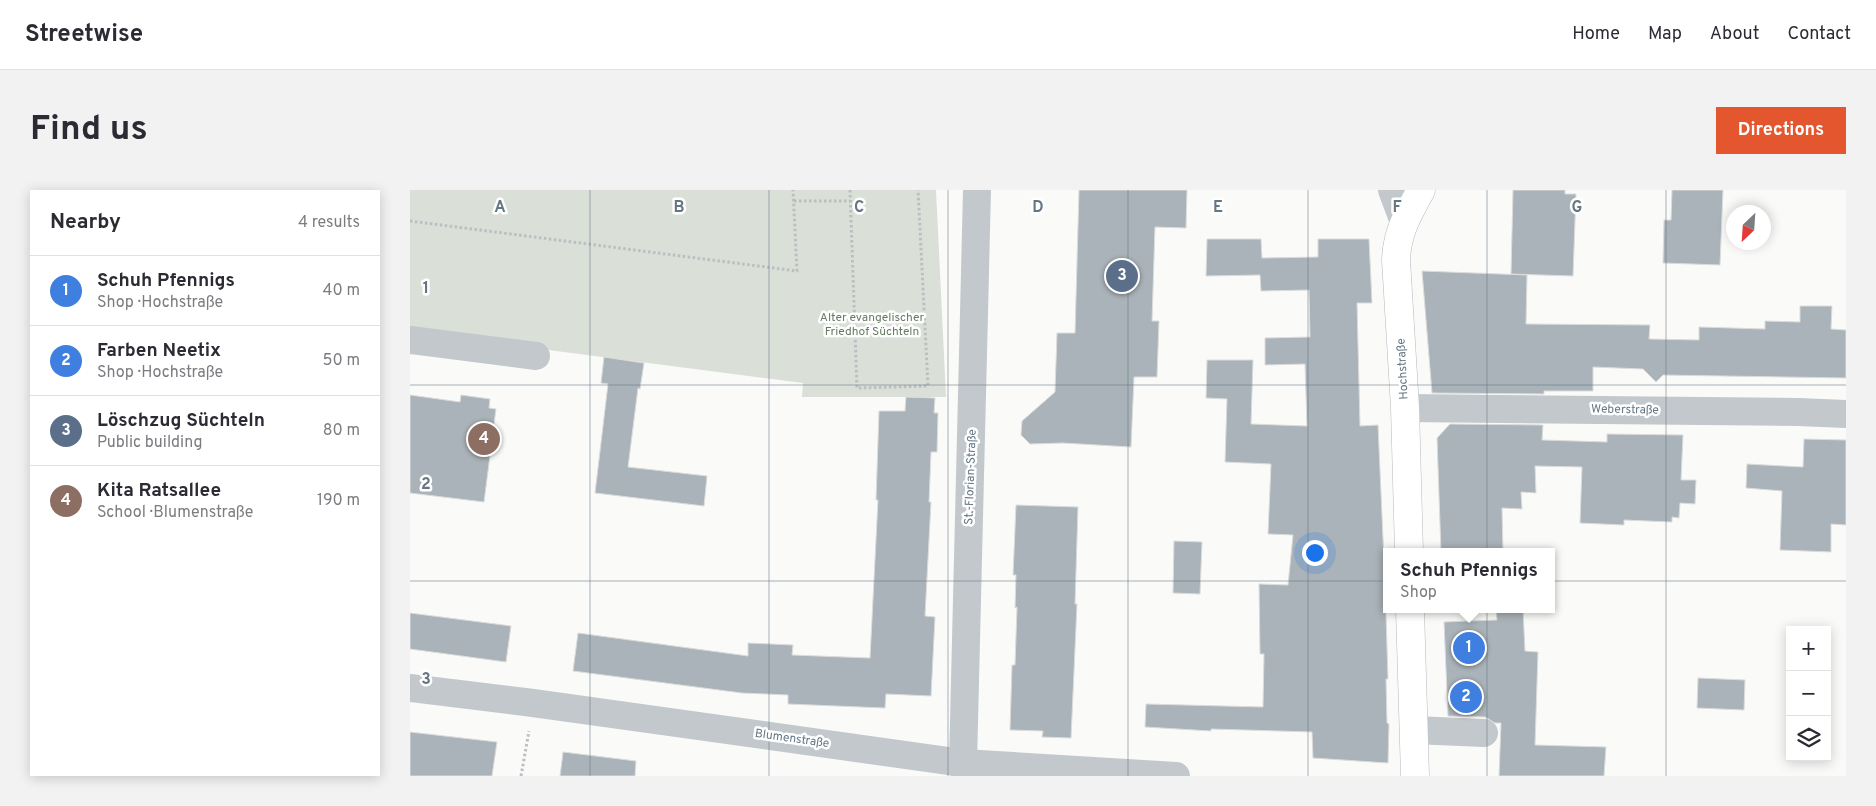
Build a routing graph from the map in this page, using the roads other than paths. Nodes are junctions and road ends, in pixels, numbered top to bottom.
1 (977, 190) edge
2 (1392, 190) edge
3 (1422, 190) edge
4 (1404, 222) junction
5 (410, 340) edge
6 (536, 356) dead end
7 (1405, 408) junction
8 (1846, 414) edge
9 (1409, 548) edge
10 (1410, 613) edge
11 (410, 688) edge
12 (1414, 730) junction
13 (1484, 733) dead end
14 (964, 770) edge
15 (1176, 776) edge
16 (1415, 776) edge

1 - 14 street, St.-Florian-Straße
2 - 4 street
3 - 4 main road, Hochstraße
4 - 7 main road, Hochstraße
5 - 6 street
7 - 8 street, Weberstraße
7 - 9 main road, Hochstraße
10 - 12 main road
11 - 14 street, Blumenstraße
12 - 13 street
12 - 16 main road
14 - 15 street, Blumenstraße

